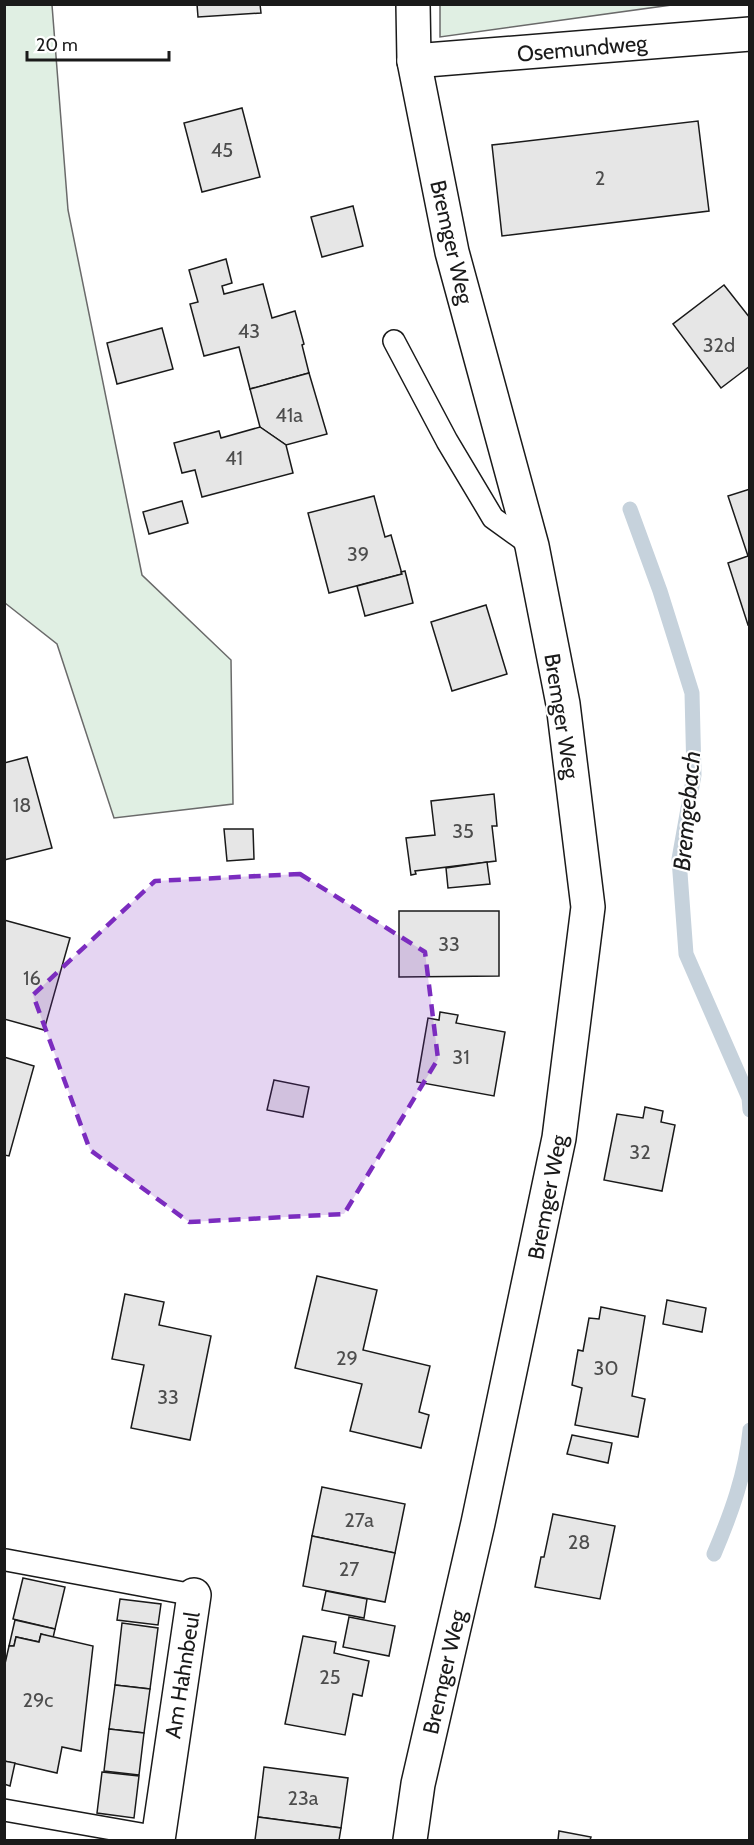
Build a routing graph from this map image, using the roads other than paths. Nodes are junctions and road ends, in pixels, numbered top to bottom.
1 (413, 4) edge
2 (750, 34) edge
3 (414, 61) junction
4 (394, 341) dead end
5 (532, 546) junction
6 (6, 1560) dead end
7 (194, 1595) joint
8 (4, 1810) edge
9 (158, 1839) edge
10 (410, 1840) edge

1 - 3 street, Bremger Weg
2 - 3 street, Osemundweg
3 - 5 street, Bremger Weg
4 - 5 lane
5 - 10 street, Bremger Weg
6 - 7 lane, Am Hahnbeul
7 - 9 street, Am Hahnbeul
8 - 9 lane, Am Hahnbeul

